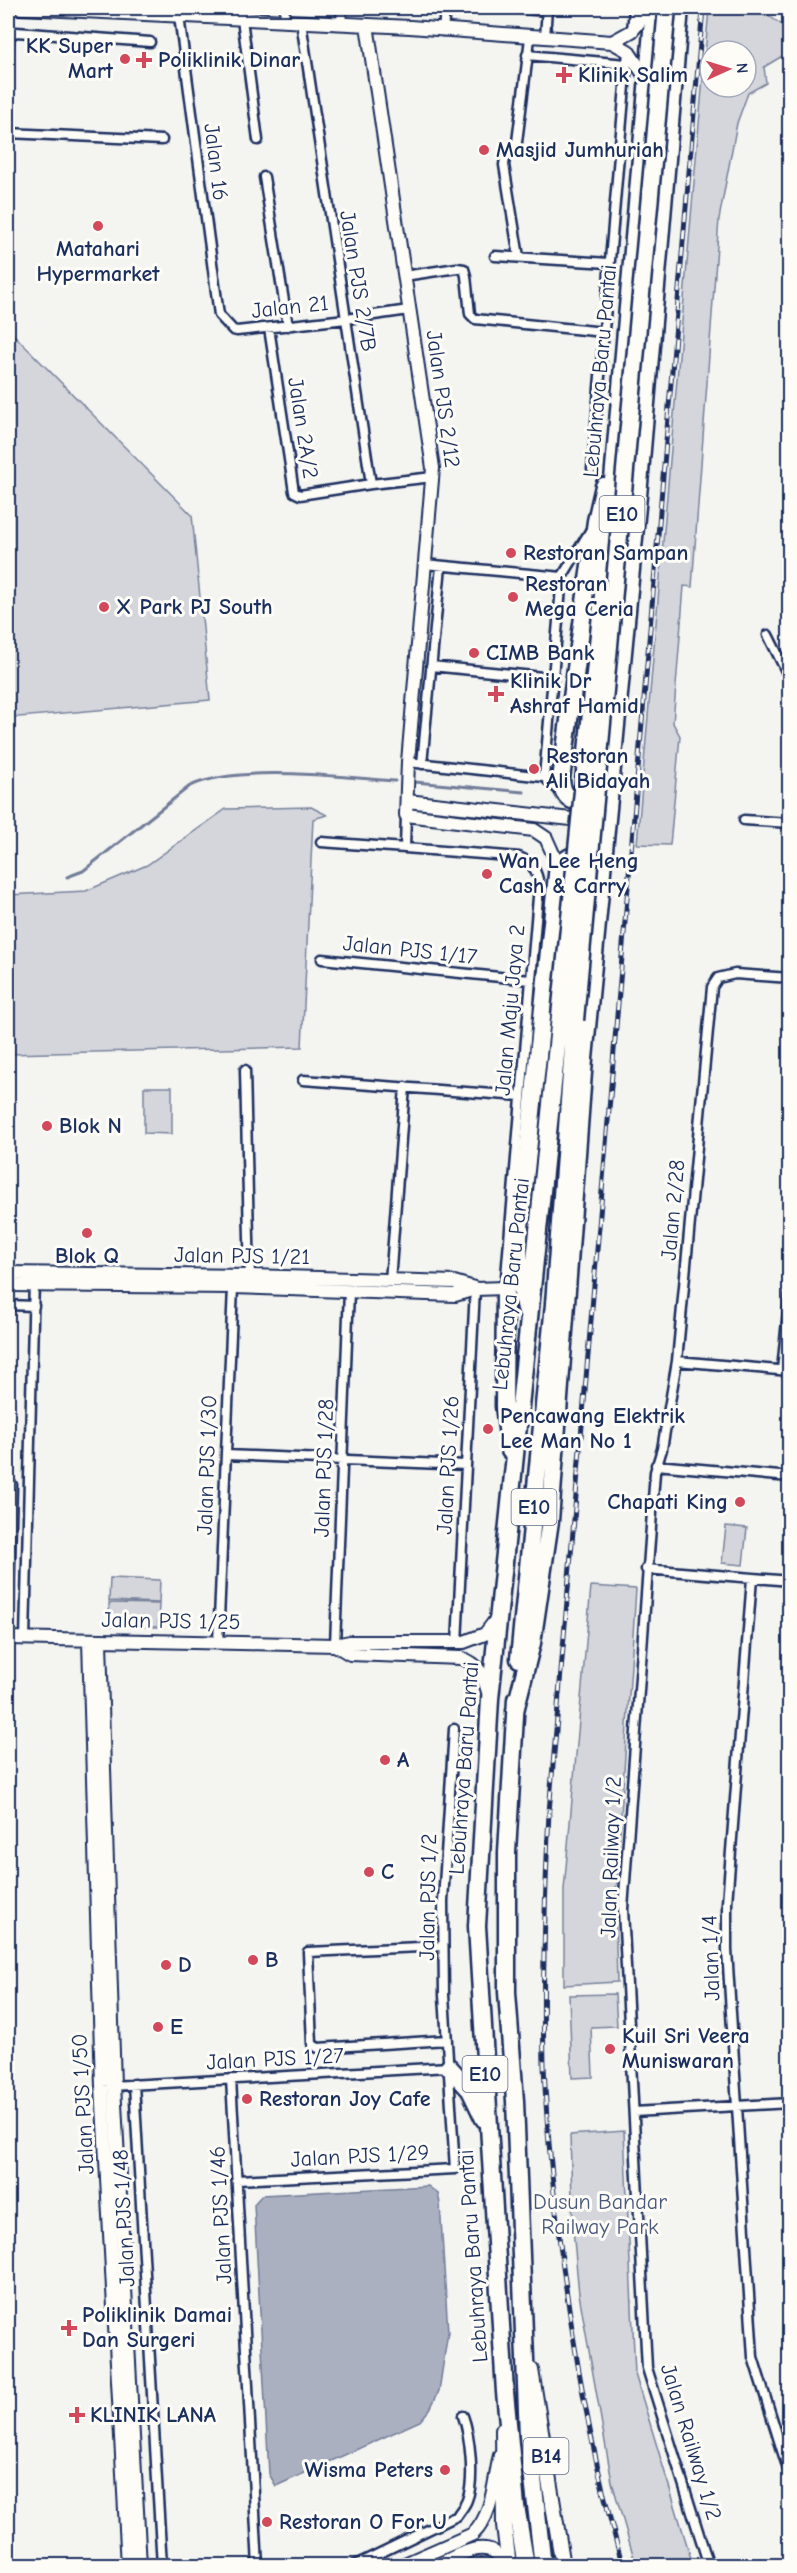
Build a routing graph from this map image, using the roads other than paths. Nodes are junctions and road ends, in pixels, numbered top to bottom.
1 (21, 8) edge
2 (59, 8) edge
3 (285, 8) edge
4 (342, 8) edge
5 (445, 8) edge
6 (511, 8) edge
7 (634, 8) edge
8 (652, 8) edge
9 (667, 8) edge
10 (680, 8) edge
11 (547, 9) edge
12 (137, 10) edge
13 (215, 13) edge
14 (178, 16) junction
15 (242, 19) junction
16 (284, 21) junction
17 (301, 22) junction
18 (341, 24) junction
19 (367, 25) junction
20 (443, 31) junction
21 (632, 31) junction
22 (530, 38) junction
23 (545, 38) junction
24 (150, 42) dead end
25 (612, 42) junction
26 (8, 52) edge
27 (527, 55) junction
28 (627, 57) junction
29 (648, 81) junction
30 (8, 133) edge
31 (162, 140) dead end
32 (258, 140) dead end
33 (264, 177) dead end
34 (495, 256) dead end
35 (519, 257) junction
36 (609, 263) junction
37 (404, 276) junction
38 (409, 310) junction
39 (217, 313) joint
40 (346, 319) junction
41 (288, 326) junction
42 (269, 328) junction
43 (604, 332) junction
44 (615, 458) junction
45 (592, 469) dead end
46 (433, 477) junction
47 (371, 484) junction
48 (596, 521) junction
49 (424, 564) junction
50 (441, 566) junction
51 (562, 577) junction
52 (768, 635) dead end
53 (431, 666) junction
54 (553, 678) junction
55 (789, 679) edge
56 (408, 762) junction
57 (422, 764) junction
58 (544, 777) junction
59 (610, 778) junction
60 (563, 793) junction
61 (407, 801) junction
62 (406, 815) junction
63 (744, 820) dead end
64 (789, 824) edge
65 (321, 842) dead end
66 (405, 848) junction
67 (558, 865) junction
68 (600, 887) junction
69 (322, 959) dead end
70 (789, 978) edge
71 (530, 980) junction
72 (245, 1070) dead end
73 (303, 1080) dead end
74 (405, 1087) junction
75 (520, 1096) junction
76 (8, 1273) edge
77 (34, 1280) junction
78 (390, 1281) junction
79 (250, 1282) junction
80 (8, 1285) edge
81 (233, 1287) junction
82 (505, 1288) junction
83 (475, 1289) junction
84 (349, 1291) junction
85 (789, 1291) edge
86 (8, 1305) edge
87 (34, 1306) junction
88 (530, 1324) junction
89 (677, 1361) junction
90 (786, 1371) edge
91 (226, 1455) junction
92 (342, 1460) junction
93 (466, 1465) junction
94 (656, 1465) junction
95 (513, 1476) junction
96 (789, 1477) edge
97 (10, 1485) edge
98 (29, 1485) junction
99 (646, 1569) junction
100 (752, 1578) junction
101 (789, 1581) edge
102 (499, 1616) junction
103 (8, 1638) edge
104 (25, 1639) junction
105 (95, 1641) junction
106 (457, 1642) junction
107 (218, 1643) junction
108 (334, 1646) junction
109 (490, 1699) junction
110 (515, 1711) junction
111 (454, 1729) dead end
112 (443, 1946) junction
113 (447, 2040) junction
114 (449, 2067) junction
115 (231, 2079) junction
116 (134, 2084) junction
117 (108, 2086) junction
118 (789, 2103) edge
119 (735, 2105) junction
120 (634, 2112) junction
121 (487, 2125) junction
122 (237, 2180) junction
123 (148, 2313) junction
124 (121, 2315) junction
125 (525, 2348) junction
126 (505, 2392) junction
127 (463, 2416) dead end
128 (502, 2447) junction
129 (789, 2476) edge
130 (128, 2565) edge
131 (141, 2565) edge
132 (162, 2565) edge
133 (258, 2565) edge
134 (353, 2565) edge
135 (400, 2565) edge
136 (436, 2565) edge
137 (503, 2565) edge
138 (509, 2565) edge
139 (526, 2565) edge
140 (543, 2565) edge
141 (563, 2565) edge
142 (710, 2565) edge

1 - 2 street
2 - 12 street
3 - 16 street
4 - 18 street
5 - 20 street
6 - 11 street
7 - 21 street
8 - 21 street
8 - 29 highway, Lebuhraya Baru Pantai / E10
9 - 110 highway, Lebuhraya Baru Pantai / E10, bridge
10 - 59 highway
11 - 23 street
12 - 14 street
13 - 14 street
13 - 15 street
14 - 39 street, Jalan 16
15 - 16 street
15 - 32 street
16 - 17 street
17 - 18 street
17 - 40 street, Jalan PJS 2/7B
18 - 19 street
19 - 20 street
19 - 37 street, Jalan PJS 2/12
20 - 22 street
21 - 25 street
22 - 23 street
22 - 27 street
23 - 25 street
24 - 26 street
25 - 28 street
27 - 28 street
27 - 35 street
28 - 29 street
28 - 36 street
29 - 44 highway, Lebuhraya Baru Pantai / E10
30 - 31 street
33 - 41 street
34 - 35 street
35 - 36 street
36 - 43 street
37 - 38 street, Jalan PJS 2/12
37 - 43 street
38 - 40 street, Jalan 21
38 - 46 street, Jalan PJS 2/12
39 - 42 street, Jalan 21
40 - 41 street, Jalan 21
40 - 47 street, Jalan PJS 2/7B
41 - 42 street, Jalan 21
42 - 47 street, Jalan 2A/2
43 - 45 street
44 - 48 highway
44 - 88 highway, Lebuhraya Baru Pantai / E10, bridge
46 - 47 street
46 - 49 street, Jalan PJS 2/12
48 - 51 street
48 - 60 highway
49 - 50 street
49 - 56 street, Jalan PJS 2/12
50 - 51 street
50 - 53 street
51 - 54 street
52 - 55 street
53 - 54 street
53 - 57 street
54 - 58 street
56 - 57 street
56 - 61 street, Jalan PJS 2/12
57 - 58 street
58 - 60 street
59 - 60 highway
59 - 68 highway
61 - 62 street, Jalan PJS 2/12
61 - 68 street
62 - 66 street
62 - 67 street
63 - 64 street
65 - 66 street, Jalan Maju Jaya 2
66 - 71 street, Jalan Maju Jaya 2
67 - 68 highway
67 - 88 highway
68 - 110 highway
69 - 71 street, Jalan PJS 1/17
70 - 89 street, Jalan 2/28
71 - 75 street, Jalan Maju Jaya 2
72 - 79 street
73 - 74 street
74 - 75 street
74 - 78 street
75 - 82 street, Jalan Maju Jaya 2
76 - 77 street, Jalan PJS 1/21
77 - 79 street, Jalan PJS 1/21
77 - 80 street, Jalan PJS 1/21
77 - 81 street, Jalan PJS 1/21
77 - 87 street
78 - 79 street, Jalan PJS 1/21
78 - 83 street, Jalan PJS 1/21
79 - 81 street, Jalan PJS 1/21
79 - 84 street, Jalan PJS 1/21
81 - 91 street, Jalan PJS 1/30
82 - 83 street, Jalan PJS 1/21
82 - 95 highway
83 - 84 street, Jalan PJS 1/21
83 - 93 street, Jalan PJS 1/26
84 - 92 street, Jalan PJS 1/28
85 - 90 street
86 - 87 street
87 - 98 street
88 - 95 highway, Lebuhraya Baru Pantai / E10
89 - 90 street
89 - 94 street, Jalan 2/28
91 - 92 street
91 - 107 street, Jalan PJS 1/30
92 - 93 street
92 - 108 street, Jalan PJS 1/28
93 - 106 street, Jalan PJS 1/26
94 - 96 street
94 - 99 street, Jalan Railway 1/2
95 - 102 highway, Lebuhraya Baru Pantai / E10
97 - 98 street
97 - 103 street
98 - 104 street
99 - 100 street
99 - 120 street, Jalan Railway 1/2
100 - 101 street
100 - 119 street, Jalan 1/4
102 - 106 street, Jalan PJS 1/25
102 - 109 highway, Lebuhraya Baru Pantai / E10
103 - 104 street, Jalan PJS 1/25
104 - 105 street, Jalan PJS 1/25
105 - 107 street, Jalan PJS 1/25
105 - 117 street, Jalan PJS 1/50
106 - 108 street, Jalan PJS 1/25
107 - 108 street, Jalan PJS 1/25
108 - 109 street, Jalan PJS 1/25
109 - 121 highway, Lebuhraya Baru Pantai / E10
110 - 125 highway, Lebuhraya Baru Pantai / E10
111 - 112 street, Jalan PJS 1/2
112 - 113 street, Jalan PJS 1/2
112 - 113 street
113 - 114 street, Jalan PJS 1/2
114 - 115 street, Jalan PJS 1/27
114 - 121 highway
114 - 122 street, Jalan PJS 1/29
115 - 116 street, Jalan PJS 1/27
115 - 122 street, Jalan PJS 1/46
116 - 117 street, Jalan PJS 1/27
116 - 123 street, Jalan PJS 1/48
117 - 124 street, Jalan PJS 1/50
118 - 119 street
119 - 120 street
119 - 129 street, Jalan 1/4
120 - 142 street, Jalan Railway 1/2
121 - 126 highway, Lebuhraya Baru Pantai / E10
122 - 133 street, Jalan PJS 1/46
123 - 124 street
123 - 132 street, Jalan PJS 1/48
124 - 130 street, Jalan PJS 1/50
124 - 131 street, Jalan PJS 1/50
125 - 140 highway, Lebuhraya Baru Pantai / E10
125 - 141 main road, B14
126 - 128 main road, B14
126 - 139 highway, Lebuhraya Baru Pantai / E10
127 - 134 street
128 - 135 street
128 - 138 main road, B14
136 - 137 street

